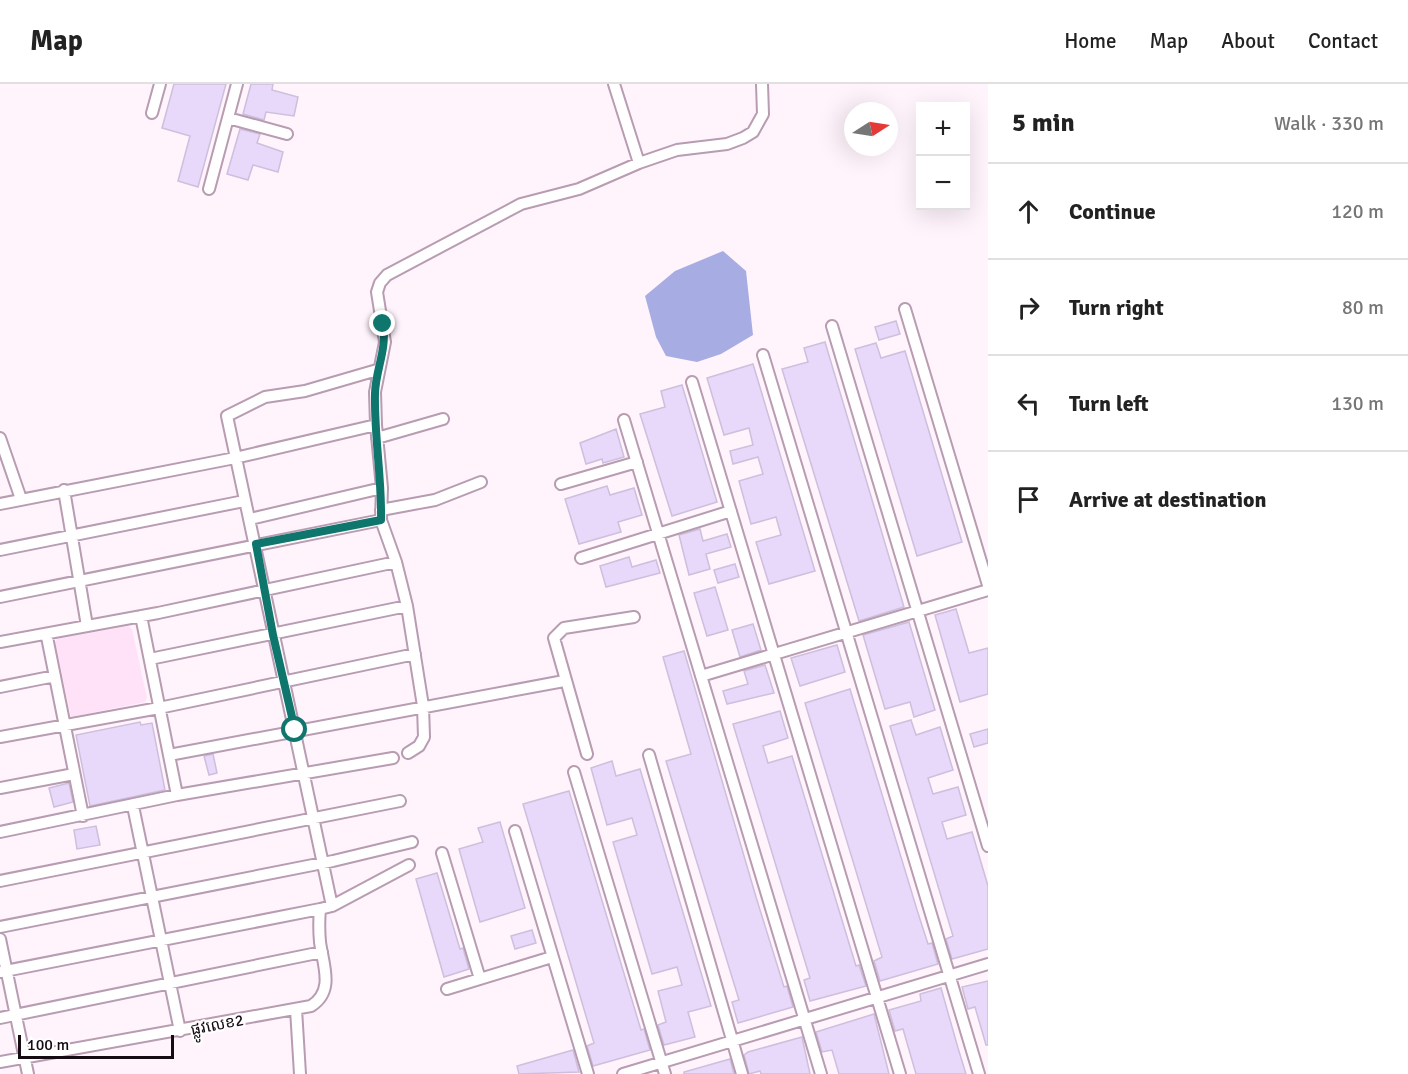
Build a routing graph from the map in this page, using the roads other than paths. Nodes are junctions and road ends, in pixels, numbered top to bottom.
1 (160, 84) edge
2 (237, 84) edge
3 (614, 84) edge
4 (762, 84) edge
5 (152, 113) dead end
6 (228, 118) junction
7 (287, 134) dead end
8 (639, 163) junction
9 (209, 189) dead end
10 (905, 309) dead end
11 (832, 326) dead end
12 (763, 355) dead end
13 (377, 370) junction
14 (692, 382) dead end
15 (444, 419) dead end
16 (624, 420) dead end
17 (376, 425) junction
18 (0, 438) edge
19 (377, 438) junction
20 (3, 457) edge
21 (235, 458) junction
22 (637, 462) junction
23 (481, 482) dead end
24 (561, 484) dead end
25 (382, 488) junction
26 (64, 490) junction
27 (21, 499) junction
28 (244, 501) junction
29 (0, 504) edge
30 (730, 512) junction
31 (381, 515) junction
32 (250, 519) junction
33 (658, 534) junction
34 (71, 535) junction
35 (256, 544) junction
36 (0, 550) edge
37 (581, 558) dead end
38 (396, 562) junction
39 (79, 581) junction
40 (988, 585) edge
41 (263, 590) junction
42 (988, 590) edge
43 (0, 597) edge
44 (406, 606) junction
45 (918, 611) junction
46 (141, 616) junction
47 (634, 617) dead end
48 (87, 627) junction
49 (846, 633) junction
50 (49, 634) junction
51 (273, 635) junction
52 (0, 642) edge
53 (415, 654) junction
54 (774, 654) junction
55 (150, 659) junction
56 (55, 676) junction
57 (701, 676) junction
58 (285, 681) junction
59 (564, 681) junction
60 (0, 687) edge
61 (423, 706) junction
62 (159, 708) junction
63 (65, 725) junction
64 (295, 730) junction
65 (0, 737) edge
66 (408, 753) dead end
67 (169, 754) junction
68 (587, 754) dead end
69 (649, 754) dead end
70 (393, 758) dead end
71 (574, 772) dead end
72 (304, 773) junction
73 (74, 774) junction
74 (0, 788) edge
75 (177, 795) junction
76 (400, 801) dead end
77 (133, 806) junction
78 (83, 816) junction
79 (314, 818) junction
80 (515, 831) dead end
81 (0, 832) edge
82 (412, 842) dead end
83 (988, 846) edge
84 (143, 852) junction
85 (442, 853) dead end
86 (322, 863) junction
87 (409, 865) dead end
88 (0, 881) edge
89 (152, 897) junction
90 (332, 906) junction
91 (320, 909) junction
92 (0, 927) edge
93 (0, 939) edge
94 (161, 940) junction
95 (322, 952) junction
96 (552, 957) junction
97 (988, 964) edge
98 (3, 972) edge
99 (950, 976) junction
100 (480, 979) junction
101 (170, 982) junction
102 (447, 989) dead end
103 (877, 998) junction
104 (296, 1009) junction
105 (16, 1015) junction
106 (0, 1018) edge
107 (804, 1020) junction
108 (180, 1031) junction
109 (733, 1041) junction
110 (25, 1058) junction
111 (0, 1062) edge
112 (662, 1062) junction
113 (28, 1074) edge
114 (300, 1074) edge
115 (588, 1074) edge
116 (623, 1074) edge
117 (665, 1074) edge
118 (742, 1074) edge
119 (821, 1074) edge
120 (900, 1074) edge
121 (979, 1074) edge

1 - 5 street
2 - 6 street
3 - 8 street
4 - 8 street
6 - 7 street
6 - 9 street
8 - 13 street
10 - 40 street
11 - 45 street
12 - 49 street
13 - 17 street
13 - 21 street
14 - 30 street
15 - 19 street
16 - 22 street
17 - 19 street
17 - 21 street
18 - 20 street
19 - 25 street
20 - 27 street
21 - 26 street
21 - 28 street
22 - 24 street
22 - 33 street
23 - 31 street
25 - 31 street
25 - 32 street
26 - 27 street
26 - 34 street
27 - 29 street
28 - 32 street
28 - 34 street
30 - 33 street
30 - 54 street
31 - 35 street
31 - 38 street
32 - 35 street
33 - 37 street
33 - 57 street
34 - 36 street
34 - 39 street
35 - 39 street
35 - 41 street
38 - 41 street
38 - 44 street
39 - 43 street
39 - 48 street
41 - 46 street
41 - 51 street
42 - 45 street
44 - 51 street
44 - 53 street
45 - 49 street
45 - 83 street
46 - 48 street
46 - 55 street
47 - 59 street
48 - 50 street
49 - 54 street
49 - 99 street
50 - 52 street
50 - 56 street
51 - 55 street
51 - 58 street
53 - 58 street
53 - 61 street
54 - 57 street
54 - 103 street
55 - 62 street
56 - 60 street
56 - 63 street
57 - 107 street
58 - 62 street
58 - 64 street
59 - 61 street
59 - 68 street
61 - 64 street
61 - 66 street
62 - 63 street
62 - 67 street
63 - 65 street
63 - 73 street
64 - 67 street
64 - 72 street
67 - 75 street
69 - 109 street
70 - 72 street
71 - 112 street
72 - 75 street
72 - 79 street
73 - 74 street
73 - 78 street
75 - 77 street
76 - 79 street
77 - 78 street
77 - 84 street
78 - 81 street
79 - 84 street
79 - 86 street
80 - 96 street
82 - 86 street
84 - 88 street
84 - 89 street
85 - 100 street
86 - 89 street
86 - 90 street
87 - 90 street
89 - 92 street
89 - 94 street
90 - 91 street
91 - 94 street
91 - 95 street
93 - 98 street
94 - 98 street
94 - 101 street
95 - 101 street
95 - 104 street, ផ្លូវលេខ2
96 - 100 street
96 - 115 street
97 - 99 street
98 - 105 street
99 - 103 street
99 - 121 street
100 - 102 street
101 - 105 street
101 - 108 street
103 - 107 street
103 - 120 street
104 - 108 street, ផ្លូវលេខ2
104 - 114 street
105 - 106 street
105 - 110 street
107 - 109 street
107 - 119 street
108 - 110 street, ផ្លូវលេខ2
109 - 112 street
109 - 118 street
110 - 111 street, ផ្លូវលេខ2
110 - 113 street
112 - 116 street
112 - 117 street

